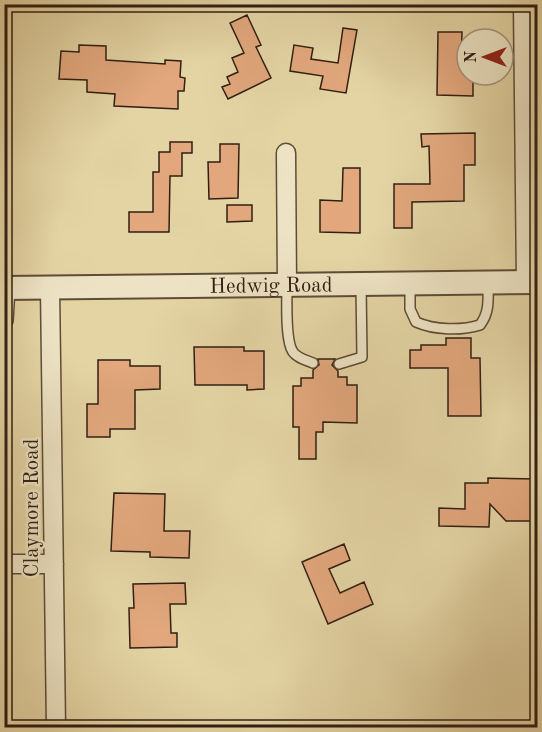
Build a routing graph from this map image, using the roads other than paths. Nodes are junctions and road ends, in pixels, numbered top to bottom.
1 (523, 4) edge
2 (286, 153) dead end
3 (488, 283) junction
4 (532, 283) edge
5 (410, 284) junction
6 (361, 285) junction
7 (287, 286) junction
8 (8, 288) edge
9 (50, 288) junction
10 (4, 326) edge
11 (313, 363) dead end
12 (339, 364) dead end
13 (4, 564) edge
14 (54, 564) junction
15 (56, 728) edge

1 - 4 street
2 - 7 street
3 - 4 street, Hedwig Road
3 - 5 street, Hedwig Road
3 - 5 lane
5 - 6 street, Hedwig Road
6 - 7 street, Hedwig Road
6 - 12 lane
7 - 9 street, Hedwig Road
7 - 11 lane
8 - 9 street, Hedwig Road
8 - 10 lane
9 - 14 street, Claymore Road
13 - 14 street
14 - 15 street, Claymore Road

